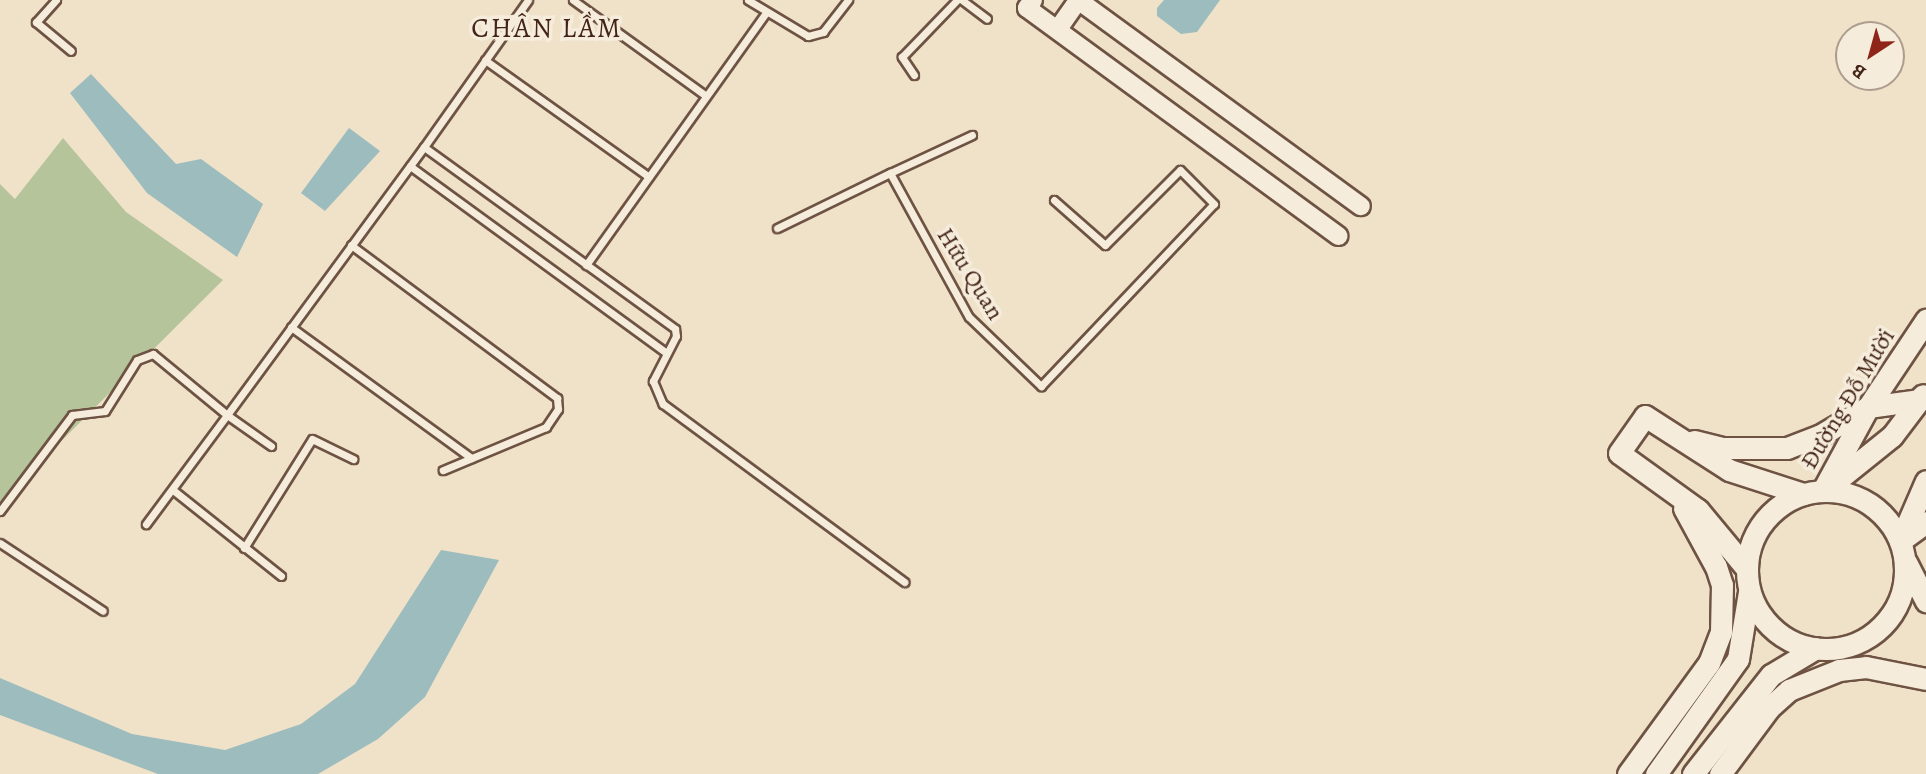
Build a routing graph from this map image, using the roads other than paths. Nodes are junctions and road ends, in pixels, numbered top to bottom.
1 (56, 0) edge
2 (528, 0) edge
3 (573, 0) edge
4 (748, 0) edge
5 (848, 0) edge
6 (957, 0) edge
7 (962, 0) edge
8 (1078, 0) edge
9 (1030, 4) edge
10 (766, 13) junction
11 (987, 19) dead end
12 (1058, 29) junction
13 (71, 51) dead end
14 (485, 60) junction
15 (914, 75) dead end
16 (706, 96) junction
17 (972, 135) dead end
18 (424, 147) junction
19 (410, 166) junction
20 (890, 173) junction
21 (649, 177) junction
22 (1054, 200) dead end
23 (1361, 206) dead end
24 (777, 228) dead end
25 (1339, 236) dead end
26 (351, 245) junction
27 (586, 265) junction
28 (1926, 320) edge
29 (290, 327) junction
30 (665, 352) junction
31 (1922, 395) edge
32 (1868, 407) junction
33 (227, 415) junction
34 (1678, 437) junction
35 (271, 446) dead end
36 (471, 458) junction
37 (353, 459) dead end
38 (443, 470) dead end
39 (1926, 481) edge
40 (173, 490) junction
41 (1675, 491) junction
42 (1813, 492) junction
43 (0, 511) edge
44 (1926, 522) edge
45 (146, 524) dead end
46 (0, 543) edge
47 (244, 548) junction
48 (1902, 551) junction
49 (281, 576) dead end
50 (1748, 580) junction
51 (904, 582) dead end
52 (1926, 601) edge
53 (103, 611) dead end
54 (1816, 648) junction
55 (1839, 648) junction
56 (1709, 663) junction
57 (1726, 676) junction
58 (1926, 679) edge
59 (1760, 702) junction
60 (1628, 774) edge
61 (1656, 774) edge
62 (1693, 774) edge
63 (1720, 774) edge

1 - 13 lane
2 - 14 lane
3 - 16 lane
4 - 10 lane
5 - 10 lane
6 - 15 lane
7 - 11 lane
8 - 12 street
8 - 23 street
9 - 12 street
10 - 16 lane
12 - 25 street
14 - 18 lane
14 - 21 lane
16 - 21 lane
17 - 20 lane
18 - 19 lane
18 - 27 lane
19 - 26 lane
19 - 30 lane
20 - 22 lane, Hữu Quan
20 - 24 lane
21 - 27 lane
26 - 29 lane
26 - 36 lane
27 - 30 lane
28 - 32 main road, Đường Đỗ Mười
29 - 33 lane
29 - 36 lane
30 - 51 lane
31 - 32 main road
31 - 42 main road, Đường Đỗ Mười
32 - 34 main road
32 - 42 main road, Đường Đỗ Mười
33 - 35 lane
33 - 40 lane
33 - 43 lane
34 - 41 main road
34 - 42 main road
36 - 38 lane
37 - 47 lane
39 - 48 main road
40 - 45 lane
40 - 47 lane
41 - 50 main road
41 - 56 main road
42 - 48 main road
42 - 50 main road
44 - 48 main road
46 - 53 lane
47 - 49 lane
48 - 52 main road
48 - 55 main road
50 - 54 main road
50 - 57 main road
54 - 55 main road
54 - 59 main road
55 - 58 main road
56 - 57 main road
56 - 60 main road
57 - 61 main road
58 - 59 main road
59 - 62 main road
59 - 63 main road

